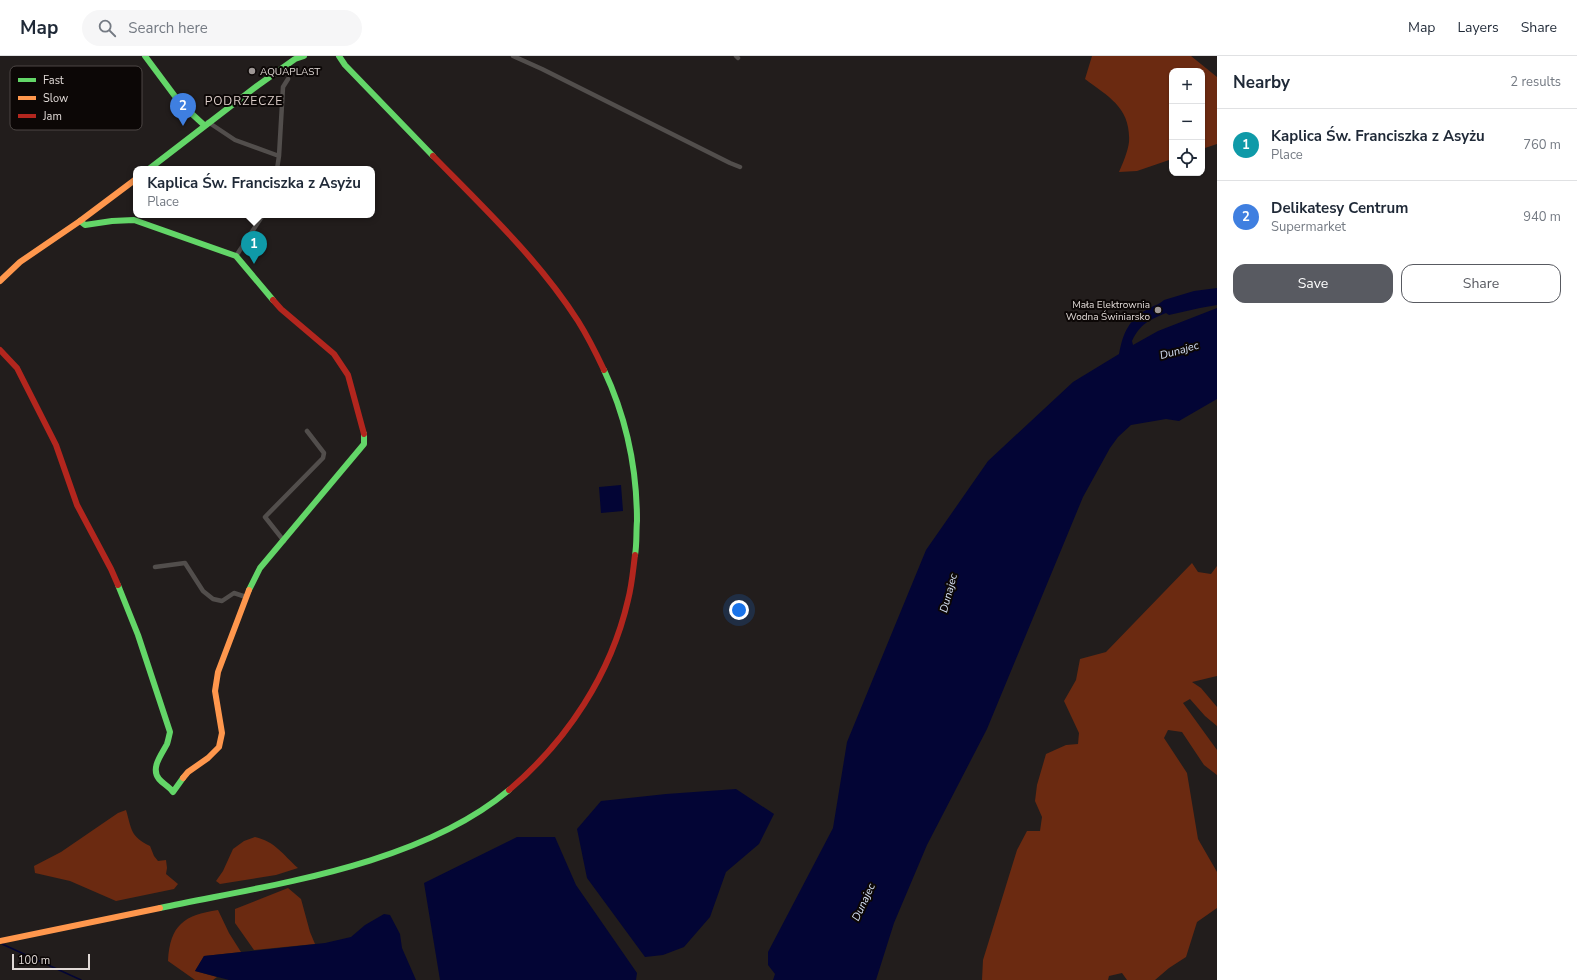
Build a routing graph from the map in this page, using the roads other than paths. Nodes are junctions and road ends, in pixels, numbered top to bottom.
1 (145, 56) edge
2 (304, 56) edge
3 (332, 56) edge
4 (339, 56) edge
5 (513, 56) edge
6 (297, 58) edge
7 (345, 65) junction
8 (288, 79) dead end
9 (206, 124) junction
10 (279, 156) junction
11 (152, 166) edge
12 (277, 166) edge
13 (740, 167) dead end
14 (133, 181) edge
15 (261, 218) edge
16 (80, 222) junction
17 (236, 256) junction
18 (0, 281) edge
19 (0, 350) edge
20 (307, 431) dead end
21 (284, 541) junction
22 (155, 567) dead end
23 (246, 597) junction
24 (0, 941) edge

1 - 9 street
2 - 6 street
3 - 7 street
4 - 7 street
5 - 13 street
6 - 9 street
7 - 24 street
8 - 10 street
9 - 10 street
9 - 11 street
10 - 12 street
14 - 16 street
15 - 17 street
16 - 17 street
16 - 18 street
17 - 21 street
19 - 23 street
20 - 21 street
21 - 23 street
22 - 23 street

